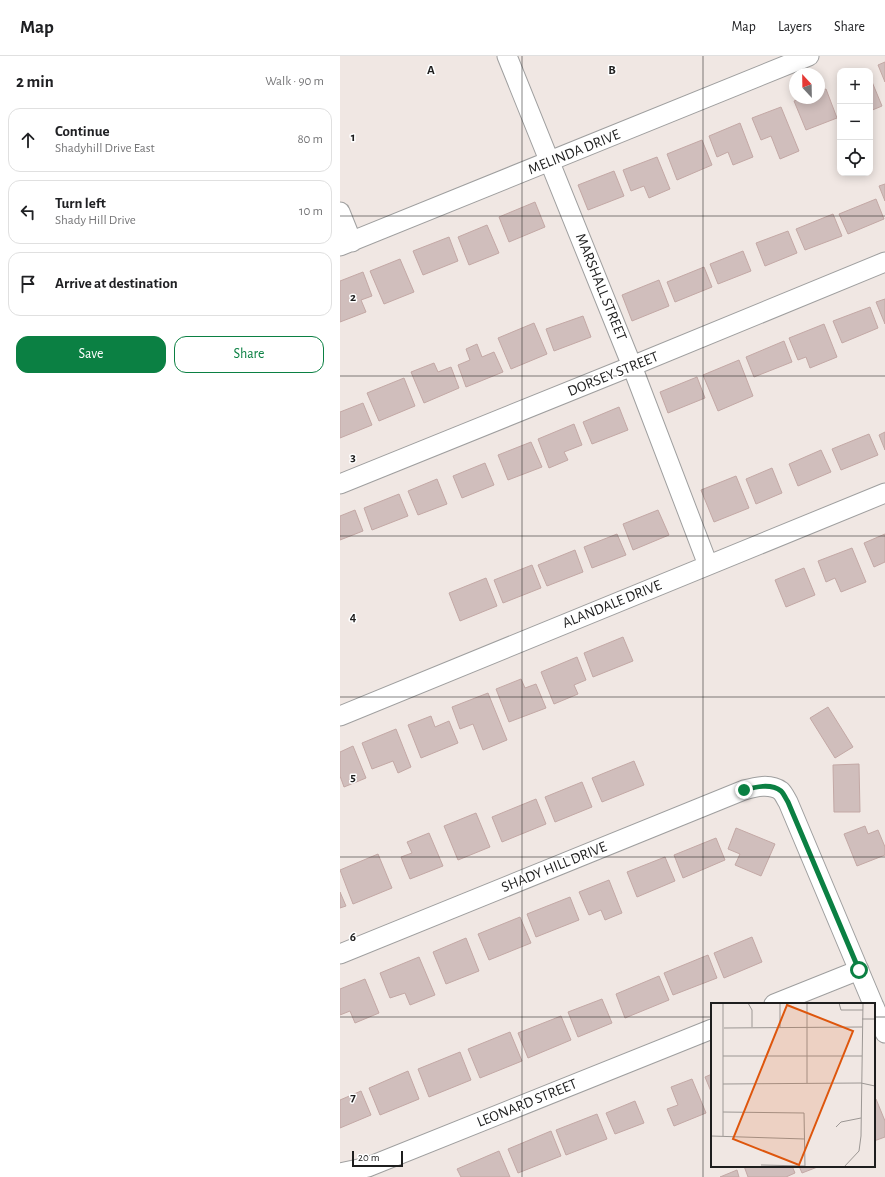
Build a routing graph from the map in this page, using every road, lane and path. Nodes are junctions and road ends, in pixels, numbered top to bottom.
1 (507, 56) edge
2 (809, 56) edge
3 (550, 162) junction
4 (340, 212) edge
5 (346, 244) edge
6 (885, 262) edge
7 (632, 366) junction
8 (340, 484) edge
9 (885, 493) edge
10 (708, 565) junction
11 (340, 716) edge
12 (340, 954) edge
13 (859, 970) junction
14 (776, 1003) edge
15 (873, 1003) edge
16 (875, 1008) edge
17 (711, 1029) edge
18 (885, 1033) edge
19 (340, 1173) edge

1 - 3 street, MARSHALL STREET
2 - 3 street, MELINDA DRIVE
3 - 5 street, MELINDA DRIVE
3 - 7 street, MARSHALL STREET
4 - 5 street
6 - 7 street, DORSEY STREET
7 - 8 street, DORSEY STREET
7 - 10 street, MARSHALL STREET
9 - 10 street, ALANDALE DRIVE
10 - 11 street, ALANDALE DRIVE
12 - 13 street, SHADY HILL DRIVE
13 - 14 street
13 - 15 street
16 - 18 street
17 - 19 street, LEONARD STREET

